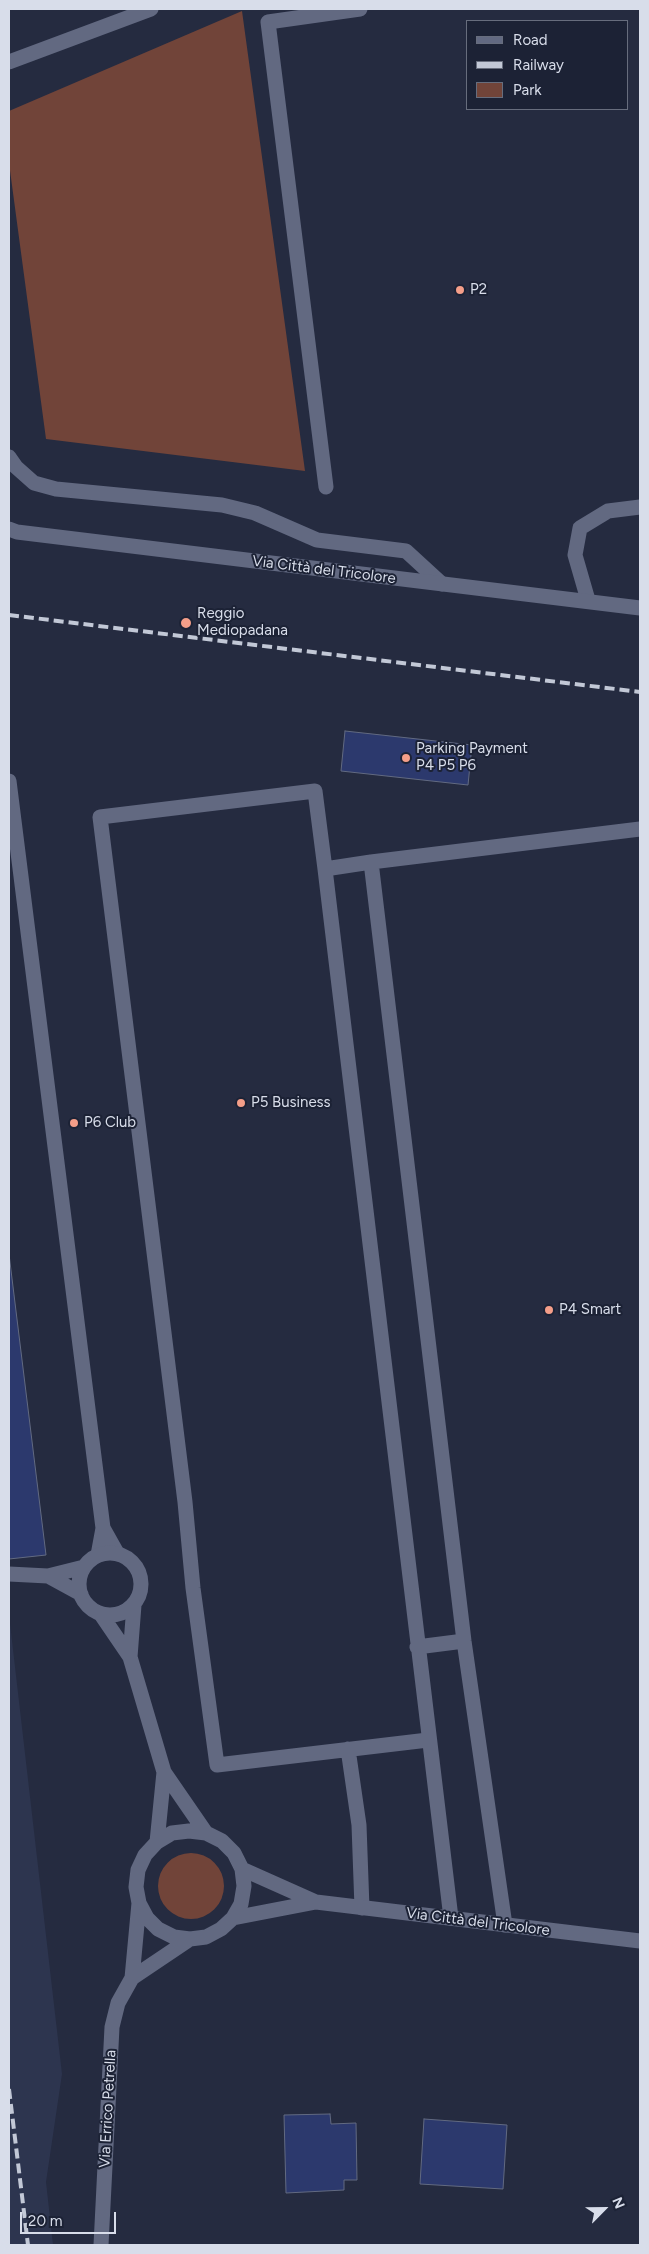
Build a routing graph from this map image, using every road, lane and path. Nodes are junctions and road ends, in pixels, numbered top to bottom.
1 (151, 9) edge
2 (360, 9) edge
3 (9, 62) edge
4 (9, 457) edge
5 (326, 487) dead end
6 (640, 507) edge
7 (9, 529) edge
8 (442, 584) junction
9 (588, 600) junction
10 (640, 608) edge
11 (9, 781) edge
12 (640, 829) edge
13 (371, 862) junction
14 (325, 869) junction
15 (103, 1528) junction
16 (117, 1553) junction
17 (98, 1555) junction
18 (84, 1567) junction
19 (9, 1574) edge
20 (48, 1576) junction
21 (81, 1594) junction
22 (134, 1605) junction
23 (100, 1613) junction
24 (464, 1641) junction
25 (417, 1647) junction
26 (130, 1657) junction
27 (428, 1740) junction
28 (348, 1749) junction
29 (164, 1772) junction
30 (206, 1833) junction
31 (156, 1842) junction
32 (242, 1869) junction
33 (316, 1902) junction
34 (139, 1903) junction
35 (362, 1908) junction
36 (233, 1918) junction
37 (451, 1918) junction
38 (505, 1925) junction
39 (190, 1939) junction
40 (640, 1941) edge
41 (132, 1978) junction
42 (101, 2245) edge

1 - 3 street
2 - 5 street
4 - 8 street
6 - 9 street
7 - 8 street, Via Città del Tricolore
8 - 9 street, Via Città del Tricolore
9 - 10 street, Via Città del Tricolore
11 - 15 street
12 - 13 street
13 - 14 street
13 - 24 street
14 - 25 street
14 - 28 street
15 - 16 street
15 - 17 street
16 - 17 street
16 - 22 street
17 - 18 street
18 - 20 street
18 - 21 street
19 - 20 street
20 - 21 street
21 - 23 street
22 - 23 street
22 - 26 street
23 - 26 street
24 - 25 street
24 - 38 street
25 - 27 street
26 - 29 street
27 - 28 street
27 - 37 street
28 - 35 street
29 - 30 street
29 - 31 street
30 - 31 street
30 - 32 street
31 - 34 street
32 - 33 street
32 - 36 street
33 - 35 street, Via Città del Tricolore
33 - 36 street
34 - 39 street
34 - 41 street
35 - 37 street, Via Città del Tricolore
36 - 39 street
37 - 38 street, Via Città del Tricolore
38 - 40 street, Via Città del Tricolore
39 - 41 street
41 - 42 street, Via Errico Petrella

